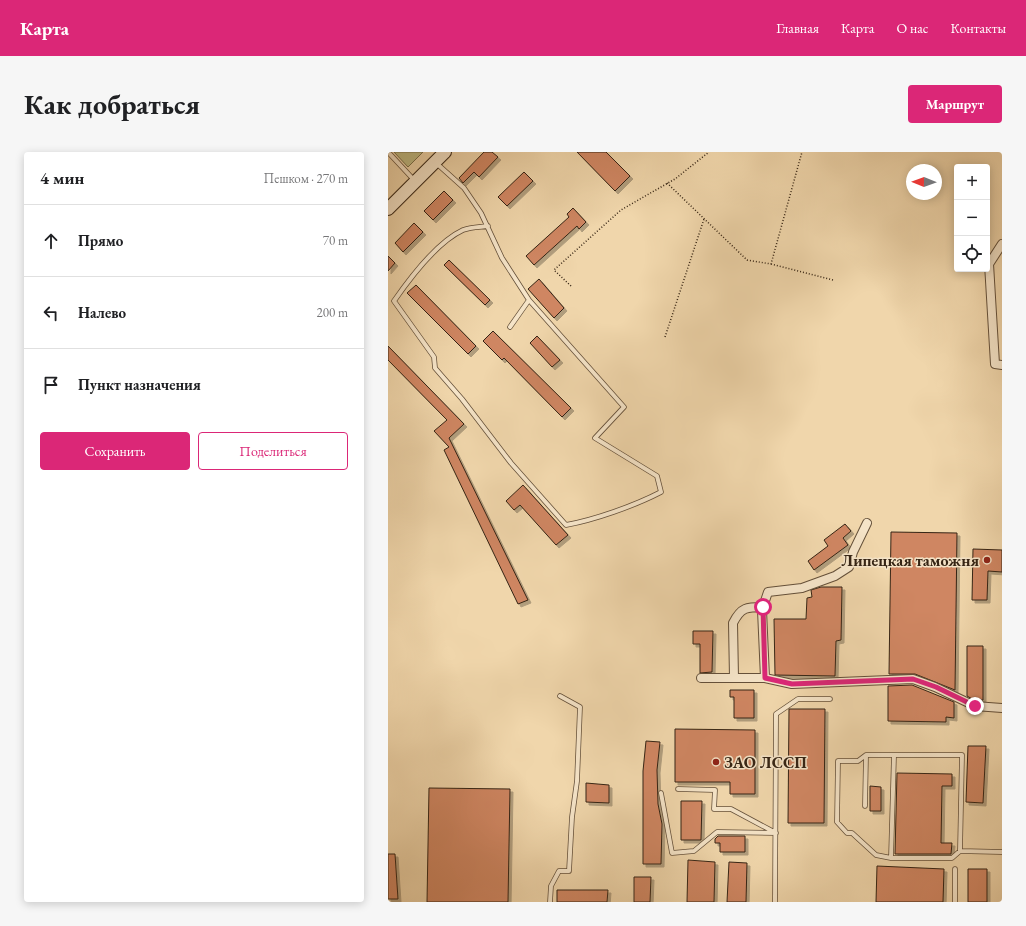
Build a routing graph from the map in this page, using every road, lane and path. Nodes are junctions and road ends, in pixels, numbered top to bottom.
1 (388, 152) edge
2 (445, 152) edge
3 (709, 152) edge
4 (802, 152) edge
5 (435, 162) junction
6 (416, 181) junction
7 (667, 183) junction
8 (388, 209) edge
9 (704, 219) junction
10 (488, 226) junction
11 (1002, 244) edge
12 (771, 264) junction
13 (833, 280) dead end
14 (571, 286) dead end
15 (529, 300) junction
16 (510, 327) dead end
17 (666, 337) dead end
18 (1002, 365) edge
19 (867, 523) dead end
20 (763, 607) junction
21 (701, 678) dead end
22 (734, 678) junction
23 (765, 678) junction
24 (560, 696) dead end
25 (830, 699) dead end
26 (1002, 708) edge
27 (866, 755) junction
28 (894, 755) junction
29 (678, 789) dead end
30 (661, 793) dead end
31 (865, 806) dead end
32 (776, 833) junction
33 (960, 851) junction
34 (1002, 852) edge
35 (891, 858) junction
36 (955, 869) dead end
37 (550, 902) edge
38 (775, 902) edge
39 (954, 902) edge

1 - 6 lane
2 - 5 street
3 - 7 path
4 - 12 path
5 - 6 street
5 - 10 lane
6 - 8 street
7 - 9 path
7 - 14 path
9 - 12 path
9 - 17 path
10 - 15 lane
10 - 15 lane
11 - 18 street
12 - 13 path
15 - 16 lane
19 - 20 street
20 - 22 street
20 - 23 street
21 - 22 street
22 - 23 street
23 - 26 street
24 - 37 lane
25 - 32 lane
27 - 28 lane
27 - 31 lane
27 - 35 lane
28 - 33 lane
28 - 35 lane
29 - 32 lane
30 - 32 lane
32 - 38 lane
33 - 34 lane
33 - 35 lane
36 - 39 lane

